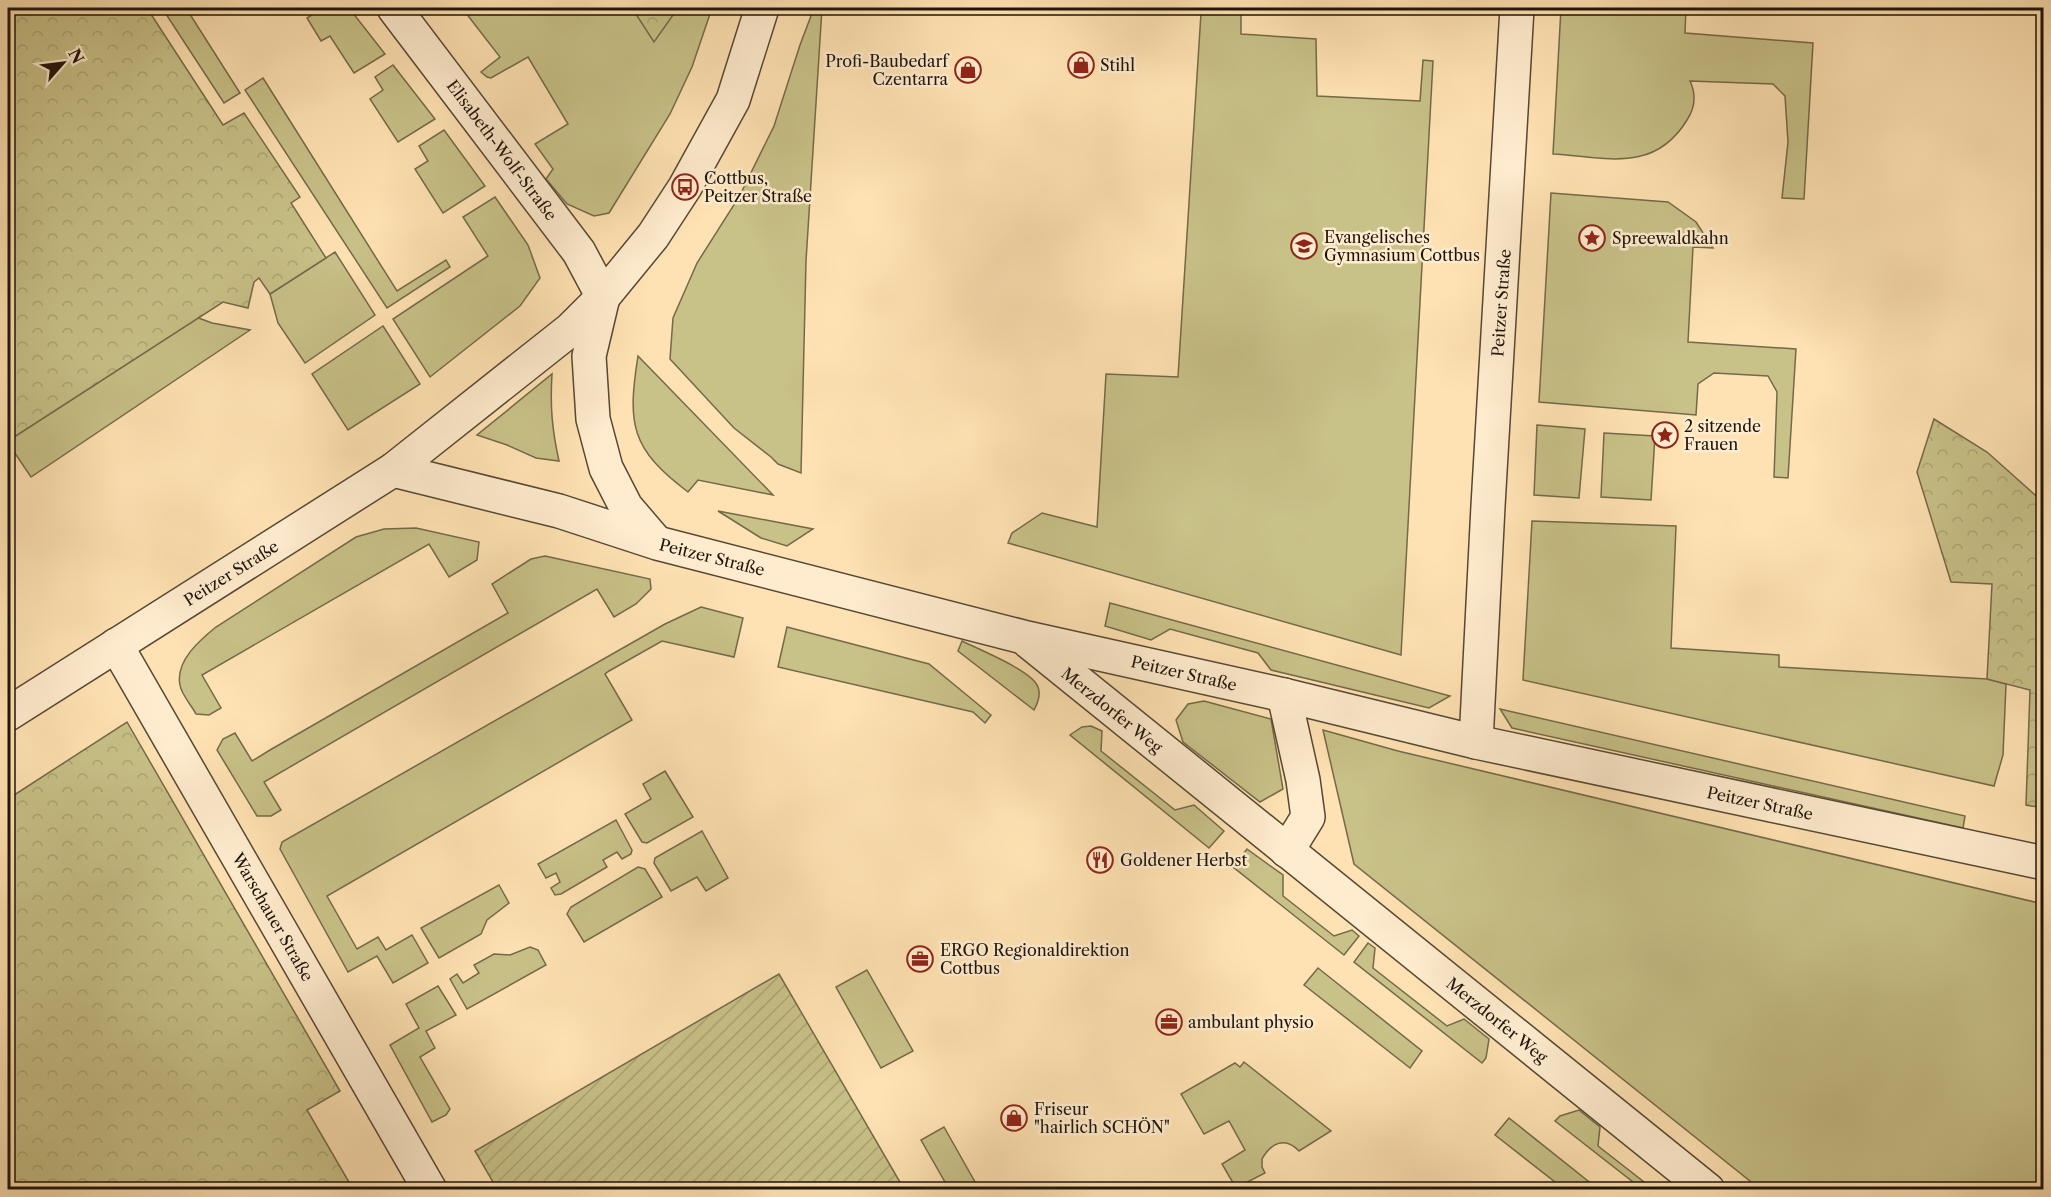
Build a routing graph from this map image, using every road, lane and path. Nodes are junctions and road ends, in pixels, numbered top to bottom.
1 (394, 8) edge
2 (762, 8) edge
3 (1517, 8) edge
4 (603, 297) junction
5 (393, 470) junction
6 (657, 543) junction
7 (1023, 637) junction
8 (116, 645) junction
9 (1284, 695) junction
10 (8, 714) edge
11 (1476, 742) junction
12 (1287, 851) junction
13 (2043, 863) edge
14 (430, 1190) edge
15 (1708, 1190) edge

1 - 4 street, Elisabeth-Wolf-Straße
2 - 4 street
3 - 11 street, Peitzer Straße
4 - 5 street
4 - 6 street
5 - 6 street, Peitzer Straße
5 - 8 street, Peitzer Straße
6 - 7 street, Peitzer Straße
7 - 9 street, Peitzer Straße
7 - 12 street, Merzdorfer Weg
8 - 10 street, Peitzer Straße
8 - 14 street, Warschauer Straße
9 - 11 street, Peitzer Straße
9 - 12 street
11 - 13 street, Peitzer Straße
12 - 15 street, Merzdorfer Weg

